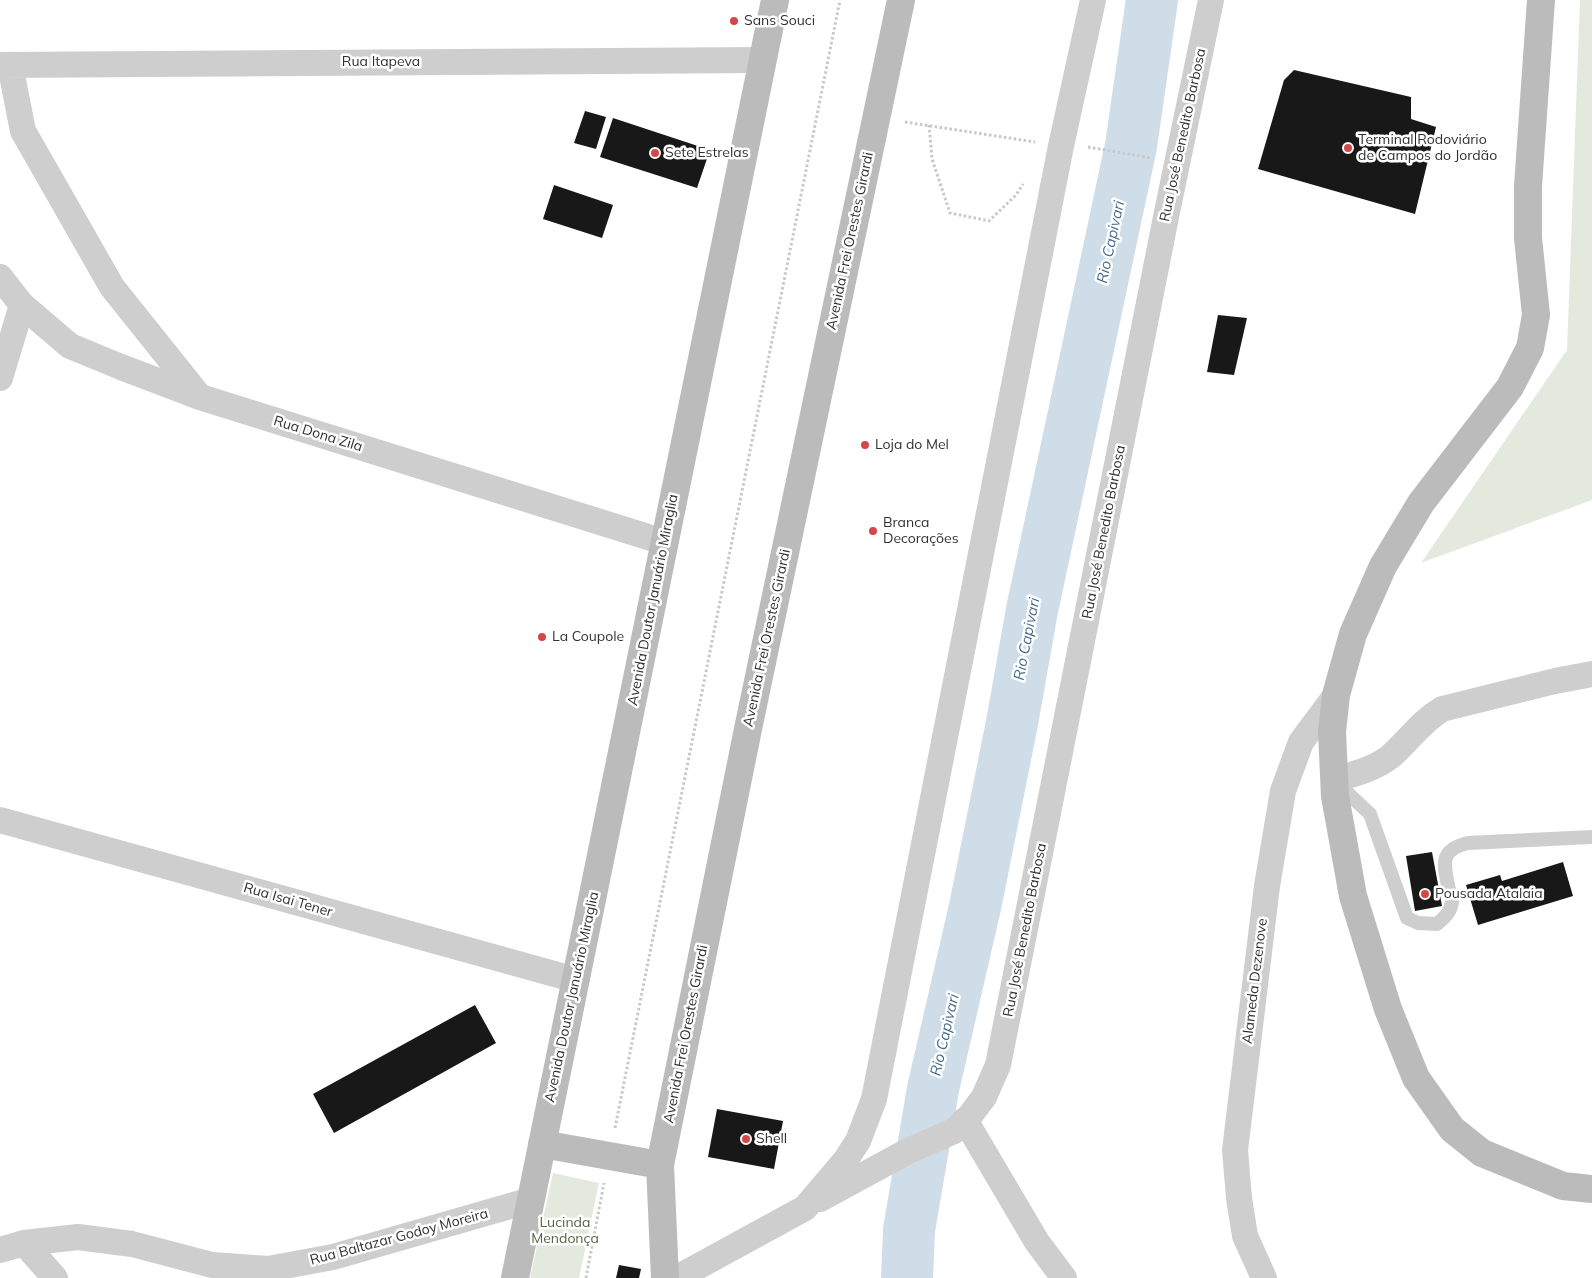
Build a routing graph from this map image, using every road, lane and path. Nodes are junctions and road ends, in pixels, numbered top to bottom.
1 (775, 0) edge
2 (840, 0) edge
3 (901, 0) edge
4 (1093, 0) edge
5 (1211, 0) edge
6 (1541, 0) edge
7 (762, 60) junction
8 (5, 65) edge
9 (876, 117) junction
10 (929, 125) junction
11 (1061, 146) junction
12 (1087, 147) dead end
13 (1151, 158) dead end
14 (1026, 180) dead end
15 (0, 277) edge
16 (22, 305) junction
17 (0, 378) edge
18 (200, 398) junction
19 (664, 542) junction
20 (1592, 674) edge
21 (1336, 695) junction
22 (1334, 780) junction
23 (0, 820) edge
24 (1592, 837) edge
25 (576, 980) junction
26 (960, 1126) junction
27 (542, 1144) junction
28 (609, 1157) junction
29 (660, 1165) junction
30 (1592, 1189) edge
31 (531, 1200) junction
32 (805, 1208) junction
33 (12, 1246) edge
34 (55, 1278) edge
35 (515, 1278) edge
36 (586, 1278) edge
37 (665, 1278) edge
38 (677, 1278) edge
39 (1064, 1278) edge
40 (1264, 1278) edge

1 - 7 street, Avenida Doutor Januário Miraglia
2 - 28 path
3 - 9 street, Avenida Frei Orestes Girardi
4 - 11 street
5 - 26 street, Rua José Benedito Barbosa
6 - 21 street
7 - 8 street, Rua Itapeva
7 - 19 street, Avenida Doutor Januário Miraglia
8 - 18 street
9 - 10 path
9 - 29 street, Avenida Frei Orestes Girardi
10 - 11 path
10 - 14 path
11 - 32 street
12 - 13 path
15 - 16 street, Rua Dona Zila
16 - 17 street
16 - 18 street, Rua Dona Zila
18 - 19 street, Rua Dona Zila
19 - 25 street, Avenida Doutor Januário Miraglia
20 - 22 street
21 - 22 street
21 - 40 street, Alameda Dezenove
22 - 24 lane
22 - 30 street
23 - 25 street, Rua Isai Tener
25 - 27 street, Avenida Doutor Januário Miraglia
26 - 32 street
26 - 39 street
27 - 28 street
27 - 31 street, Avenida Doutor Januário Miraglia
28 - 29 street
28 - 36 path
29 - 37 street, Avenida Frei Orestes Girardi
31 - 33 street, Rua Baltazar Godoy Moreira
31 - 35 street, Avenida Doutor Januário Miraglia
32 - 38 street
33 - 34 street

